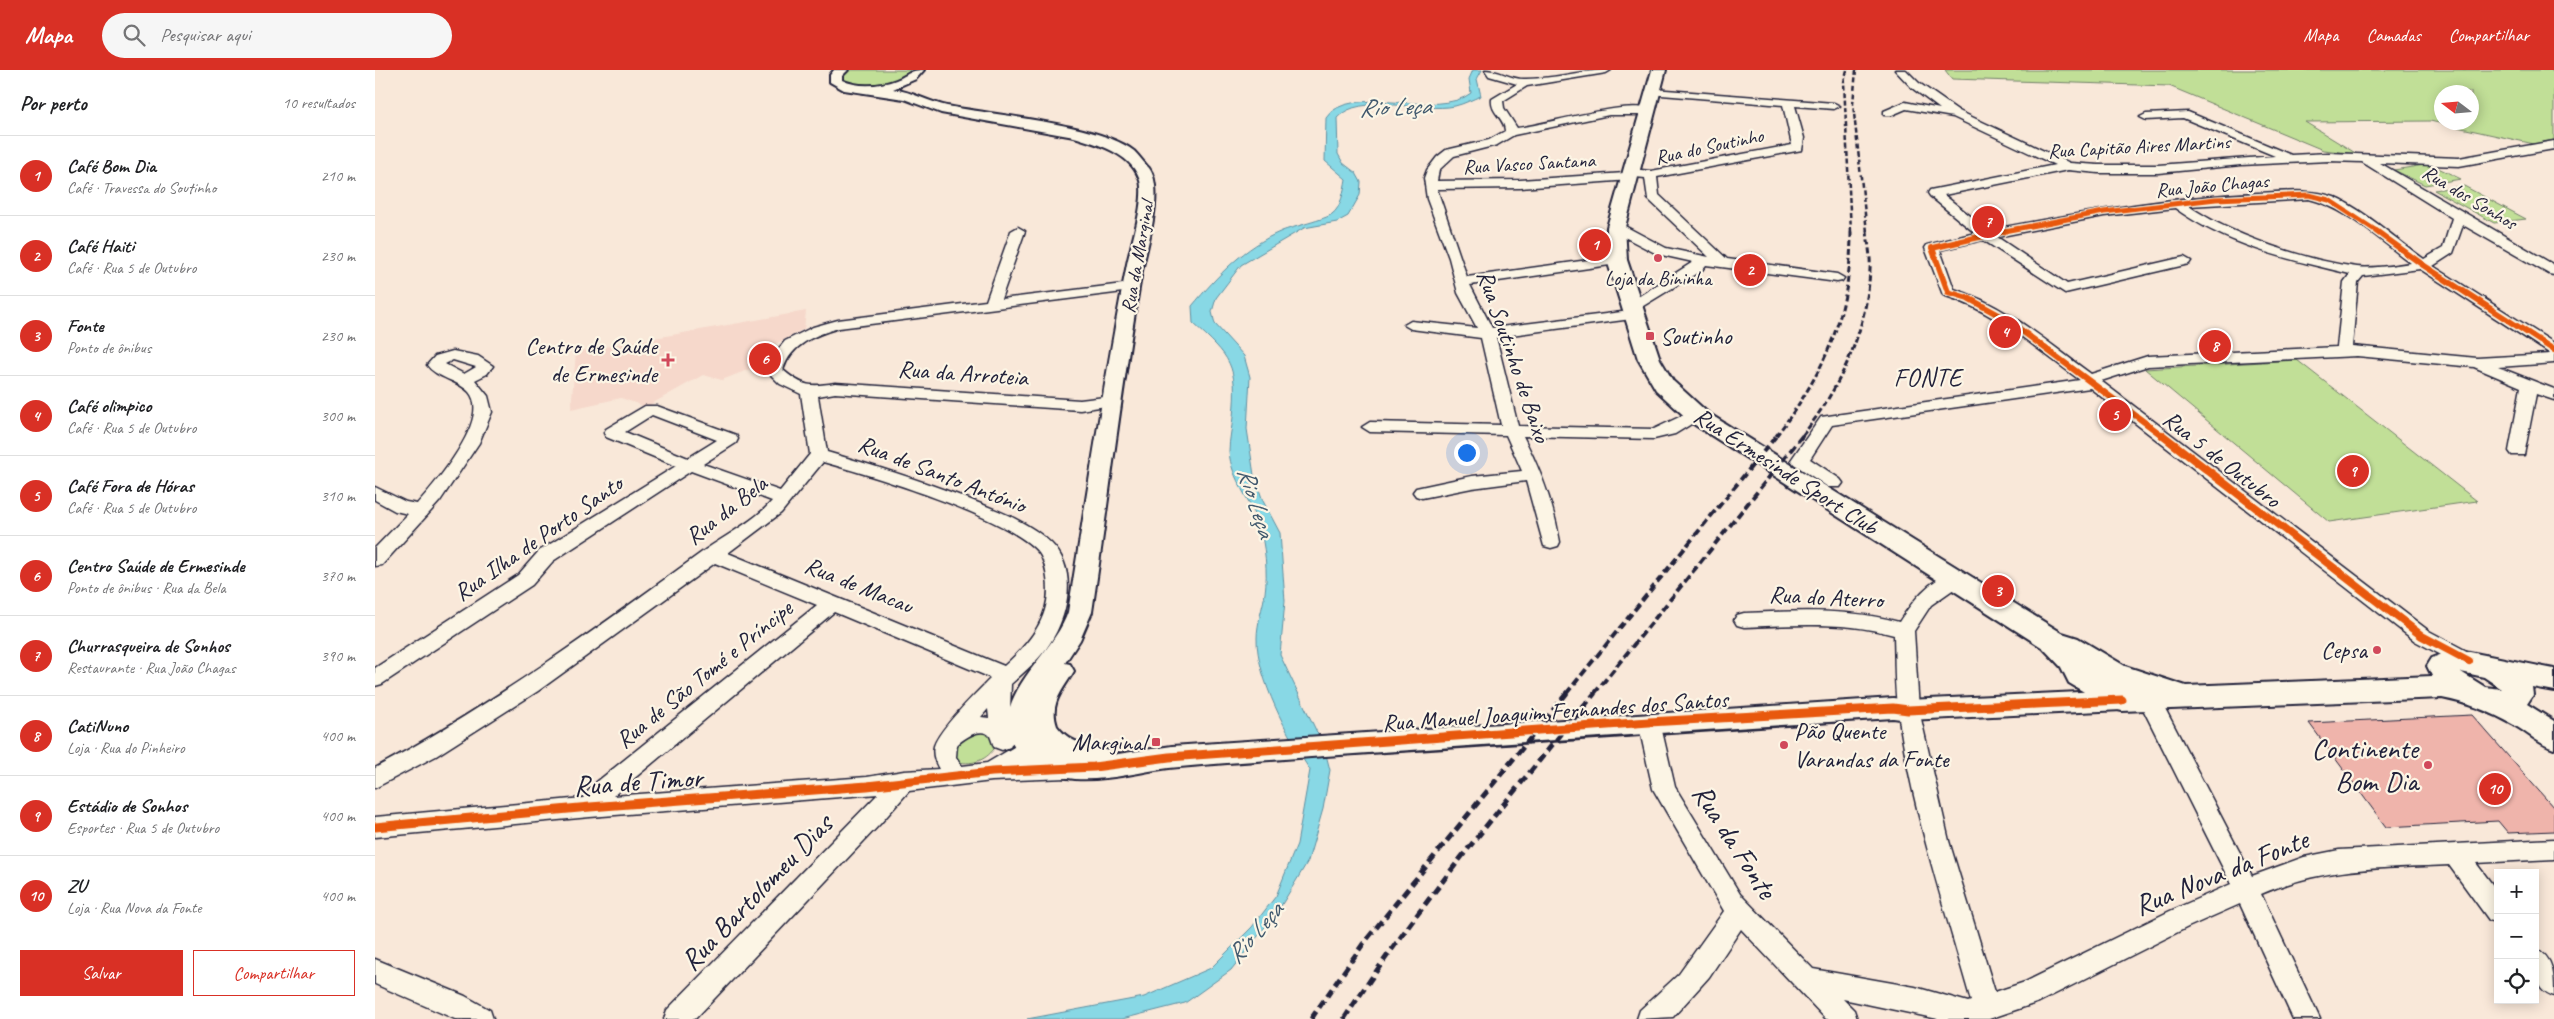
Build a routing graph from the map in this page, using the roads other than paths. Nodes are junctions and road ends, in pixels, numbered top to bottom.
1 (842, 70) edge
2 (1490, 70) edge
3 (1606, 70) edge
4 (1659, 70) edge
5 (1900, 70) edge
6 (915, 72) edge
7 (1524, 83) junction
8 (868, 89) junction
9 (1653, 92) junction
10 (907, 95) junction
11 (1600, 102) dead end
12 (1788, 102) junction
13 (1834, 106) dead end
14 (1647, 112) junction
15 (1955, 112) junction
16 (1607, 113) junction
17 (1888, 113) dead end
18 (2146, 117) dead end
19 (1511, 132) junction
20 (2554, 145) edge
21 (2292, 158) junction
22 (2365, 159) junction
23 (2069, 166) junction
24 (1630, 175) junction
25 (1651, 175) junction
26 (1430, 185) junction
27 (2178, 204) junction
28 (2459, 216) junction
29 (1615, 227) junction
30 (1018, 231) dead end
31 (1985, 235) junction
32 (1617, 260) junction
33 (1702, 260) junction
34 (2184, 261) dead end
35 (1723, 263) junction
36 (2423, 265) junction
37 (2552, 269) edge
38 (2359, 272) junction
39 (1837, 278) dead end
40 (1462, 282) junction
41 (1131, 287) junction
42 (1948, 292) joint
43 (991, 304) junction
44 (1633, 311) junction
45 (1411, 325) dead end
46 (1487, 334) junction
47 (2343, 350) junction
48 (2554, 350) edge
49 (2554, 358) edge
50 (2468, 362) junction
51 (464, 380) dead end
52 (2090, 380) junction
53 (2529, 387) junction
54 (809, 392) junction
55 (2554, 395) edge
56 (1113, 401) junction
57 (1697, 415) junction
58 (1370, 427) dead end
59 (1512, 430) junction
60 (2518, 451) dead end
61 (819, 455) junction
62 (690, 465) junction
63 (1532, 476) junction
64 (1834, 483) dead end
65 (1422, 492) dead end
66 (375, 493) edge
67 (785, 498) junction
68 (1098, 505) junction
69 (421, 511) junction
70 (1551, 542) dead end
71 (712, 554) junction
72 (375, 560) edge
73 (1954, 579) junction
74 (832, 603) junction
75 (1744, 620) dead end
76 (1904, 630) junction
77 (2053, 641) junction
78 (1053, 659) junction
79 (1010, 667) junction
80 (2453, 671) junction
81 (2079, 675) junction
82 (375, 678) edge
83 (2554, 681) edge
84 (1033, 686) junction
85 (2129, 691) junction
86 (2518, 693) junction
87 (2477, 695) junction
88 (2182, 696) junction
89 (2059, 703) junction
90 (1908, 710) junction
91 (1041, 719) junction
92 (1649, 722) junction
93 (952, 736) junction
94 (2553, 737) edge
95 (1003, 739) junction
96 (1029, 748) junction
97 (1147, 760) junction
98 (1066, 768) junction
99 (988, 773) junction
100 (957, 776) junction
101 (375, 779) edge
102 (905, 780) junction
103 (590, 807) junction
104 (375, 827) edge
105 (2554, 849) edge
106 (2454, 853) junction
107 (2246, 889) junction
108 (2494, 907) edge
109 (1739, 910) junction
110 (2539, 965) edge
111 (375, 971) edge
112 (1808, 980) junction
113 (2554, 984) edge
114 (1975, 1014) edge
115 (481, 1019) edge
116 (677, 1019) edge
117 (1650, 1019) edge
118 (1845, 1019) edge
119 (2307, 1019) edge

1 - 8 street
2 - 7 street
3 - 7 street
4 - 9 main road
5 - 15 street
6 - 8 street
6 - 10 street
7 - 19 street
8 - 10 street, Rua da Marginal
9 - 12 street
9 - 14 main road
10 - 41 street, Rua da Marginal
11 - 16 street
12 - 13 street
12 - 25 street, Rua do Soutinho
14 - 16 street
14 - 24 main road
15 - 17 street
15 - 23 street
16 - 19 street
18 - 21 street
19 - 26 street
20 - 22 street, Rua Capitão Aires Martins
21 - 22 street, Rua Capitão Aires Martins
21 - 23 street, Rua Capitão Aires Martins
22 - 28 street, Rua dos Sonhos
23 - 31 street, Rua Capitão Aires Martins
24 - 25 street, Rua Vasco Santana
24 - 26 street, Rua Vasco Santana
24 - 29 main road
25 - 35 street, Rua do Soutinho
26 - 40 street, Rua Soutinho de Baixo
27 - 31 street, Rua João Chagas
27 - 36 street, Rua João Chagas
27 - 38 street
28 - 36 street
28 - 37 street, Rua dos Sonhos
29 - 32 main road, Rua Ermesinde Sport Club
29 - 33 street
30 - 43 street
31 - 34 street
31 - 42 street
32 - 40 street
32 - 44 main road, Rua Ermesinde Sport Club
33 - 35 street
33 - 44 street
35 - 39 street
36 - 38 street
36 - 48 street, Rua João Chagas
38 - 47 street
40 - 46 street, Rua Soutinho de Baixo
41 - 43 street
41 - 56 street, Rua da Marginal
42 - 52 street, Rua 5 de Outubro
43 - 54 street
44 - 46 street
44 - 57 main road, Rua Ermesinde Sport Club
45 - 46 street
46 - 59 street, Rua Soutinho de Baixo
47 - 50 street
47 - 52 street
49 - 50 street
50 - 53 street
51 - 69 street
52 - 64 street
52 - 80 street, Rua 5 de Outubro
53 - 55 street
53 - 60 street
54 - 56 street, Rua da Arroteia
54 - 61 street
56 - 68 street, Rua da Marginal
57 - 59 street
57 - 73 main road, Rua Ermesinde Sport Club
58 - 59 street
59 - 63 street, Rua Soutinho de Baixo
61 - 67 street, Rua da Bela
61 - 79 street, Rua de Santo António
62 - 62 street, Rua Ilha de Porto Santo
62 - 67 street
62 - 82 street, Rua Ilha de Porto Santo
63 - 65 street
63 - 70 street, Rua Soutinho de Baixo
66 - 69 street
67 - 71 street, Rua da Bela
68 - 78 street, Rua da Marginal
68 - 91 street, Rua da Marginal
69 - 72 street
71 - 74 street, Rua de Macau
71 - 101 street, Rua da Bela
73 - 76 street
73 - 77 main road, Rua Ermesinde Sport Club
74 - 79 street, Rua de Macau
74 - 103 street, Rua de São Tomé e Príncipe
75 - 76 street, Rua do Aterro
76 - 90 street
77 - 81 main road, Rua Ermesinde Sport Club
77 - 85 main road, Rua Ermesinde Sport Club
78 - 79 street, Rua da Marginal
78 - 84 street, Rua da Marginal
79 - 84 street
79 - 93 street
79 - 95 street
80 - 83 main road
80 - 86 main road
80 - 87 main road, Rua Manuel Joaquim Fernandes dos Santos
80 - 88 main road, Rua Manuel Joaquim Fernandes dos Santos
81 - 85 main road, Rua Ermesinde Sport Club
81 - 89 street
83 - 86 main road
84 - 91 street
84 - 96 street, Rua da Marginal
85 - 88 main road, Rua Manuel Joaquim Fernandes dos Santos
85 - 88 main road, Rua Ermesinde Sport Club
85 - 89 street, Rua Manuel Joaquim Fernandes dos Santos
85 - 107 street
86 - 87 main road
86 - 94 main road
87 - 94 main road
89 - 90 street, Rua Manuel Joaquim Fernandes dos Santos
90 - 92 street, Rua Manuel Joaquim Fernandes dos Santos
90 - 114 street
91 - 96 street
91 - 97 street
92 - 97 street, Rua Manuel Joaquim Fernandes dos Santos
92 - 109 street, Rua da Fonte
93 - 95 street
93 - 100 street
95 - 99 street
96 - 98 street, Rua Manuel Joaquim Fernandes dos Santos
96 - 99 street
97 - 98 street, Rua Manuel Joaquim Fernandes dos Santos
98 - 99 street, Rua Manuel Joaquim Fernandes dos Santos
99 - 100 street
100 - 102 street
102 - 103 street, Rua de Timor
102 - 116 street, Rua Bartolomeu Dias
103 - 104 street, Rua de Timor
105 - 106 street, Rua Nova da Fonte
106 - 107 street, Rua Nova da Fonte
106 - 108 street
107 - 114 street, Rua Nova da Fonte
107 - 119 street
109 - 112 street, Rua da Fonte
109 - 117 street
110 - 113 street
111 - 115 street
112 - 114 street
112 - 118 street, Rua da Fonte

